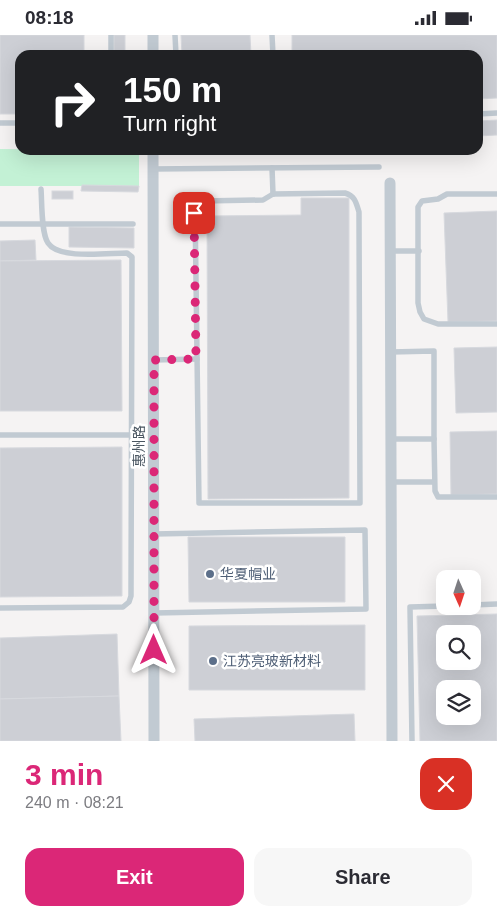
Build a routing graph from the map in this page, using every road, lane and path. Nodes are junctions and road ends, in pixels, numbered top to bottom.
1 (110, 35) edge
2 (153, 35) edge
3 (176, 35) edge
4 (272, 35) edge
5 (110, 50) edge
6 (153, 50) edge
7 (176, 50) edge
8 (273, 50) edge
9 (497, 113) edge
10 (483, 114) edge
11 (0, 123) edge
12 (15, 123) edge
13 (153, 155) edge
14 (379, 167) dead end
15 (272, 168) junction
16 (153, 169) junction
17 (390, 183) dead end
18 (41, 189) dead end
19 (272, 194) junction
20 (497, 194) edge
21 (0, 224) edge
22 (43, 224) junction
23 (133, 224) dead end
24 (391, 251) junction
25 (419, 251) junction
26 (497, 324) edge
27 (391, 351) junction
28 (196, 359) junction
29 (154, 360) junction
30 (0, 435) edge
31 (131, 435) junction
32 (391, 439) junction
33 (434, 439) junction
34 (391, 482) junction
35 (434, 482) junction
36 (497, 497) edge
37 (154, 535) junction
38 (497, 604) edge
39 (481, 605) edge
40 (436, 606) edge
41 (0, 608) edge
42 (154, 613) junction
43 (154, 741) edge
44 (392, 741) edge
45 (412, 741) edge

1 - 5 lane
2 - 6 street
3 - 7 lane
4 - 8 lane
9 - 10 lane
11 - 12 lane
13 - 16 street, 惠州路
14 - 15 lane
15 - 16 lane
15 - 19 lane
16 - 29 street, 惠州路
17 - 24 street
18 - 22 lane
19 - 28 lane
19 - 28 lane
20 - 25 lane
21 - 22 lane
22 - 23 lane
22 - 31 lane
24 - 25 lane
24 - 27 street
25 - 26 lane
27 - 32 street
27 - 33 lane
28 - 29 lane
29 - 37 street, 惠州路
30 - 31 lane
31 - 41 lane
32 - 33 lane
32 - 34 street
33 - 35 lane
34 - 35 lane
34 - 44 street
35 - 36 lane
37 - 42 street, 惠州路
37 - 42 lane
38 - 39 lane
40 - 45 lane
42 - 43 street, 惠州路

